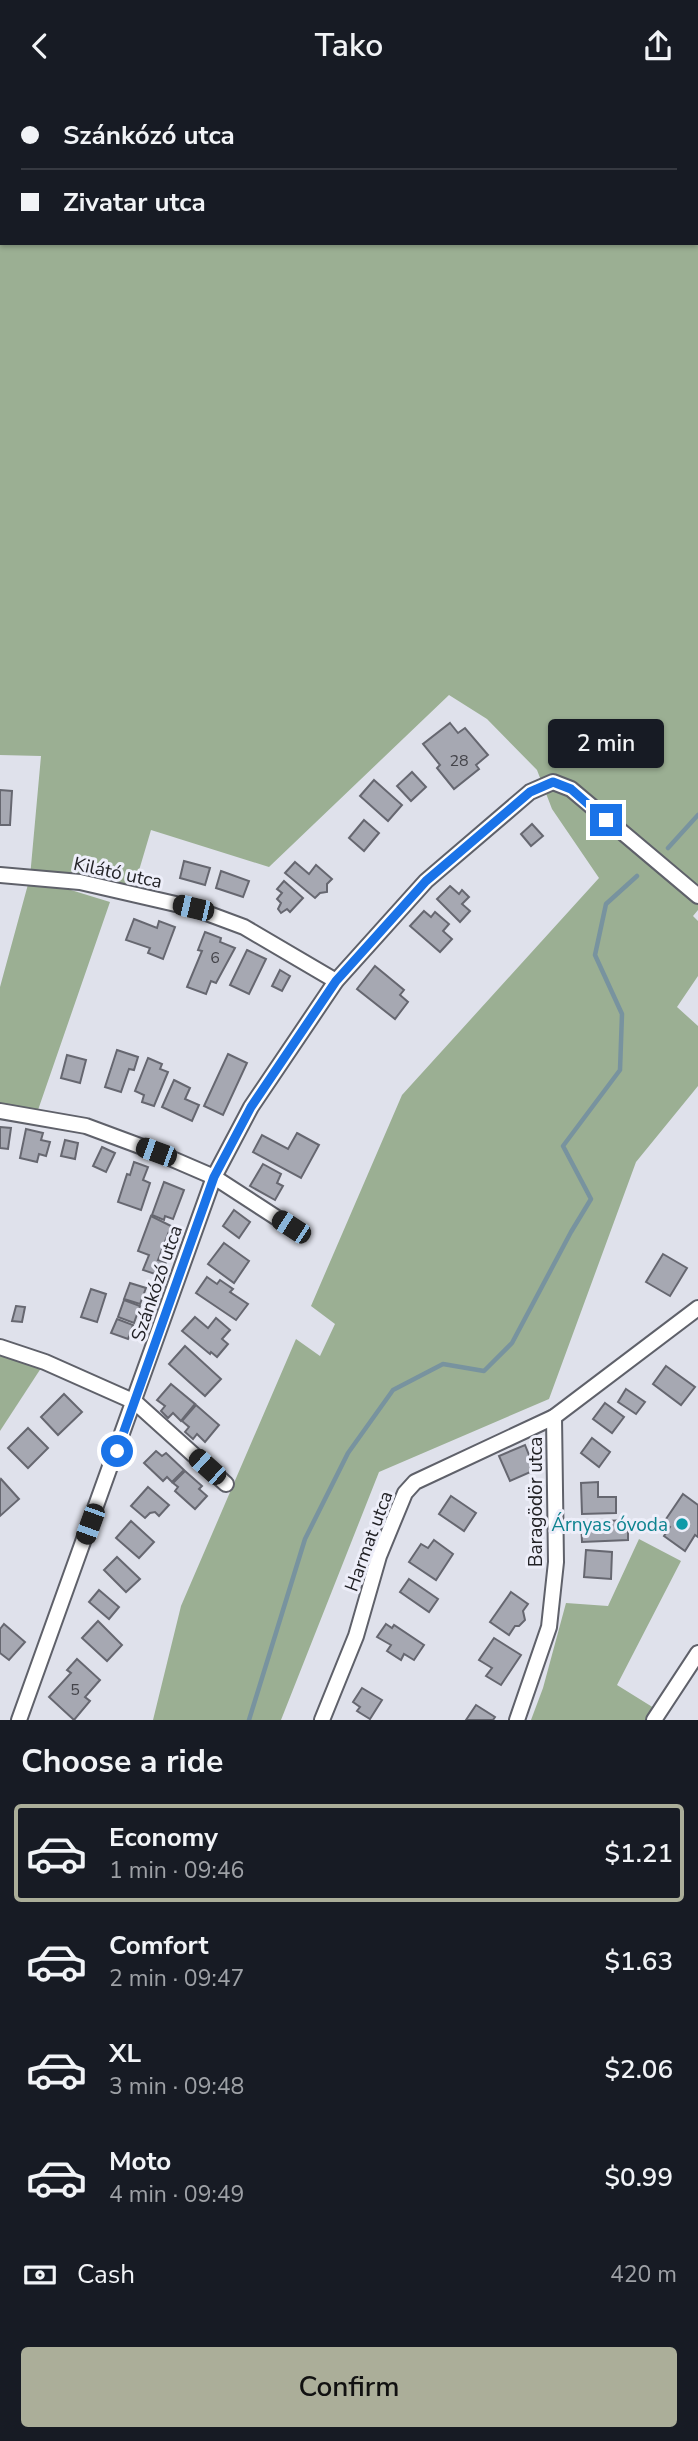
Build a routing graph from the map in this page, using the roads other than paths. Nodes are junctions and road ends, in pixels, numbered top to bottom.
1 (0, 875) edge
2 (698, 896) edge
3 (336, 981) junction
4 (0, 1111) edge
5 (214, 1177) junction
6 (291, 1227) dead end
7 (698, 1308) edge
8 (0, 1347) edge
9 (135, 1402) junction
10 (554, 1417) junction
11 (226, 1483) dead end
12 (698, 1653) edge
13 (694, 1671) edge
14 (19, 1720) edge
15 (322, 1720) edge
16 (517, 1720) edge
17 (654, 1720) edge

1 - 3 street, Kilátó utca
2 - 3 street, Szánkózó utca
3 - 5 street, Szánkózó utca
4 - 5 street
5 - 6 street
5 - 9 street, Szánkózó utca
7 - 10 street, Baragödör utca
8 - 9 street
9 - 11 street
9 - 14 street, Szánkózó utca
10 - 15 street, Harmat utca
10 - 16 street, Baragödör utca
12 - 13 street
13 - 17 street

